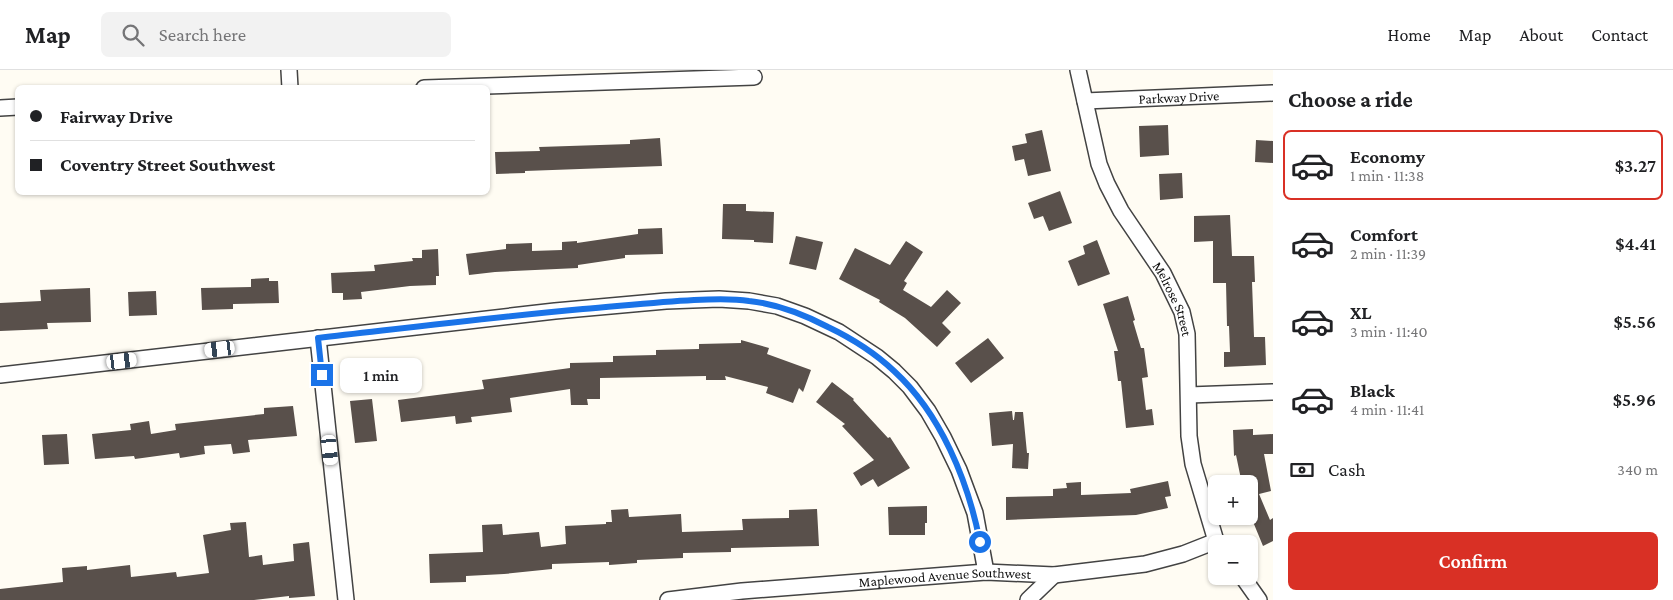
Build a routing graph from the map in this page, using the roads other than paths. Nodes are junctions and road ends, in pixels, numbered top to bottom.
1 (289, 70) edge
2 (1078, 70) edge
3 (754, 77) dead end
4 (290, 85) edge
5 (490, 86) edge
6 (1273, 93) edge
7 (1085, 100) junction
8 (15, 107) edge
9 (0, 108) edge
10 (318, 338) junction
11 (0, 375) edge
12 (1273, 392) edge
13 (1189, 394) junction
14 (1215, 535) edge
15 (1208, 545) edge
16 (986, 572) junction
17 (1054, 575) junction
18 (1248, 585) edge
19 (346, 600) edge
20 (668, 600) edge
21 (1028, 600) edge
22 (1259, 600) edge

1 - 4 street
2 - 7 street, Melrose Street
3 - 5 street
6 - 7 street, Parkway Drive
7 - 13 street, Melrose Street
8 - 9 street
10 - 11 street
10 - 16 street
10 - 19 street
12 - 13 street
13 - 14 street, Melrose Street
15 - 17 street, Maplewood Avenue Southwest
16 - 17 street, Maplewood Avenue Southwest
16 - 20 street, Maplewood Avenue Southwest
17 - 21 street
18 - 22 street

